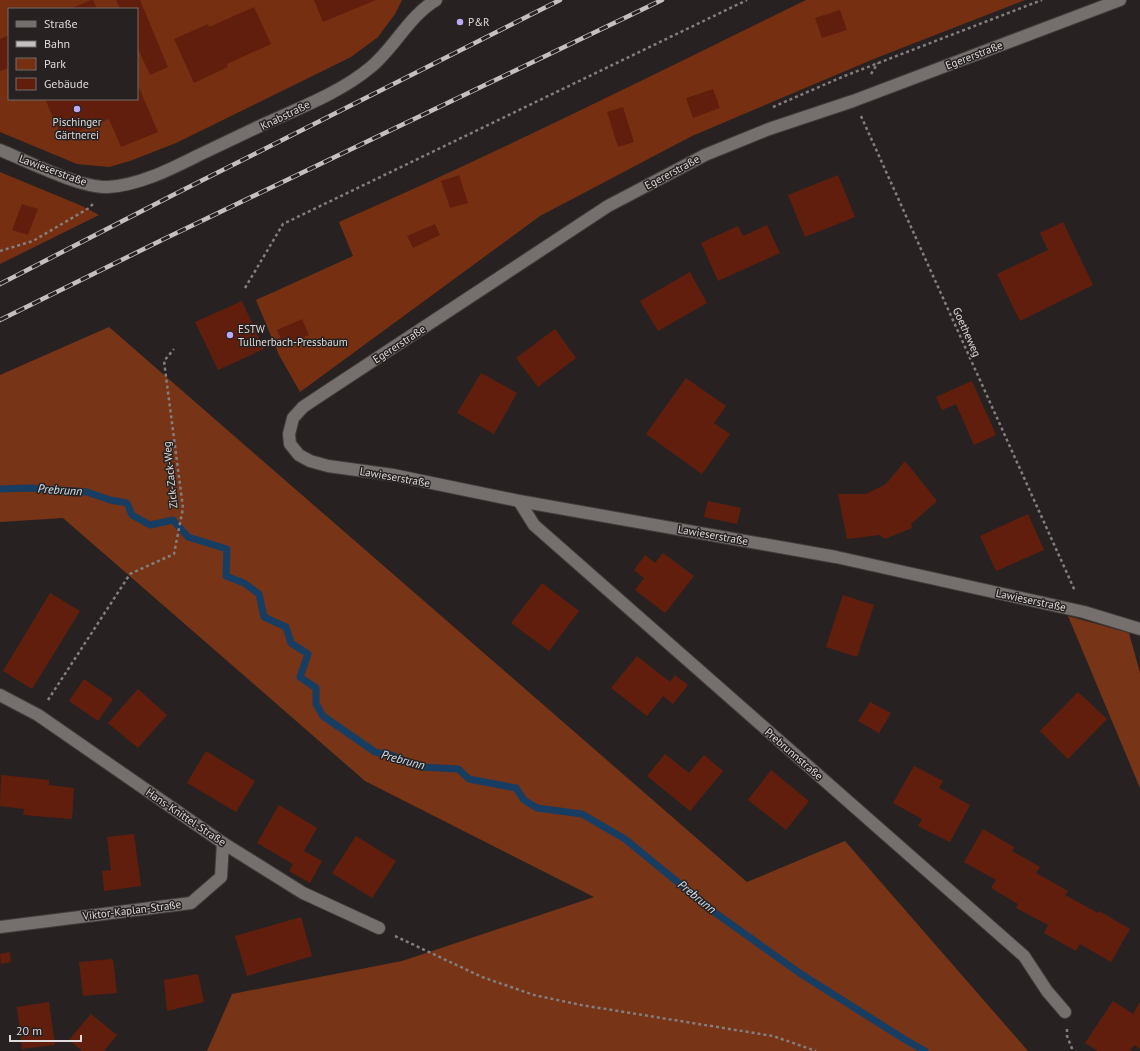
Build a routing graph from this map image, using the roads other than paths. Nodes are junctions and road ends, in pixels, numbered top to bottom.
1 (436, 0) edge
2 (1120, 0) edge
3 (0, 150) edge
4 (107, 187) joint
5 (290, 444) joint
6 (520, 501) junction
7 (1140, 629) edge
8 (0, 695) edge
9 (223, 843) junction
10 (0, 927) edge
11 (379, 928) road end
12 (1065, 1012) road end

1 - 4 street, Knabstraße
2 - 5 street, Egererstraße
3 - 4 street, Lawieserstraße
5 - 6 street, Lawieserstraße
6 - 7 street, Lawieserstraße
6 - 12 street, Prebrunnstraße
8 - 9 street, Hans-Knittel-Straße
9 - 10 street, Viktor-Kaplan-Straße
9 - 11 street, Hans-Knittel-Straße

